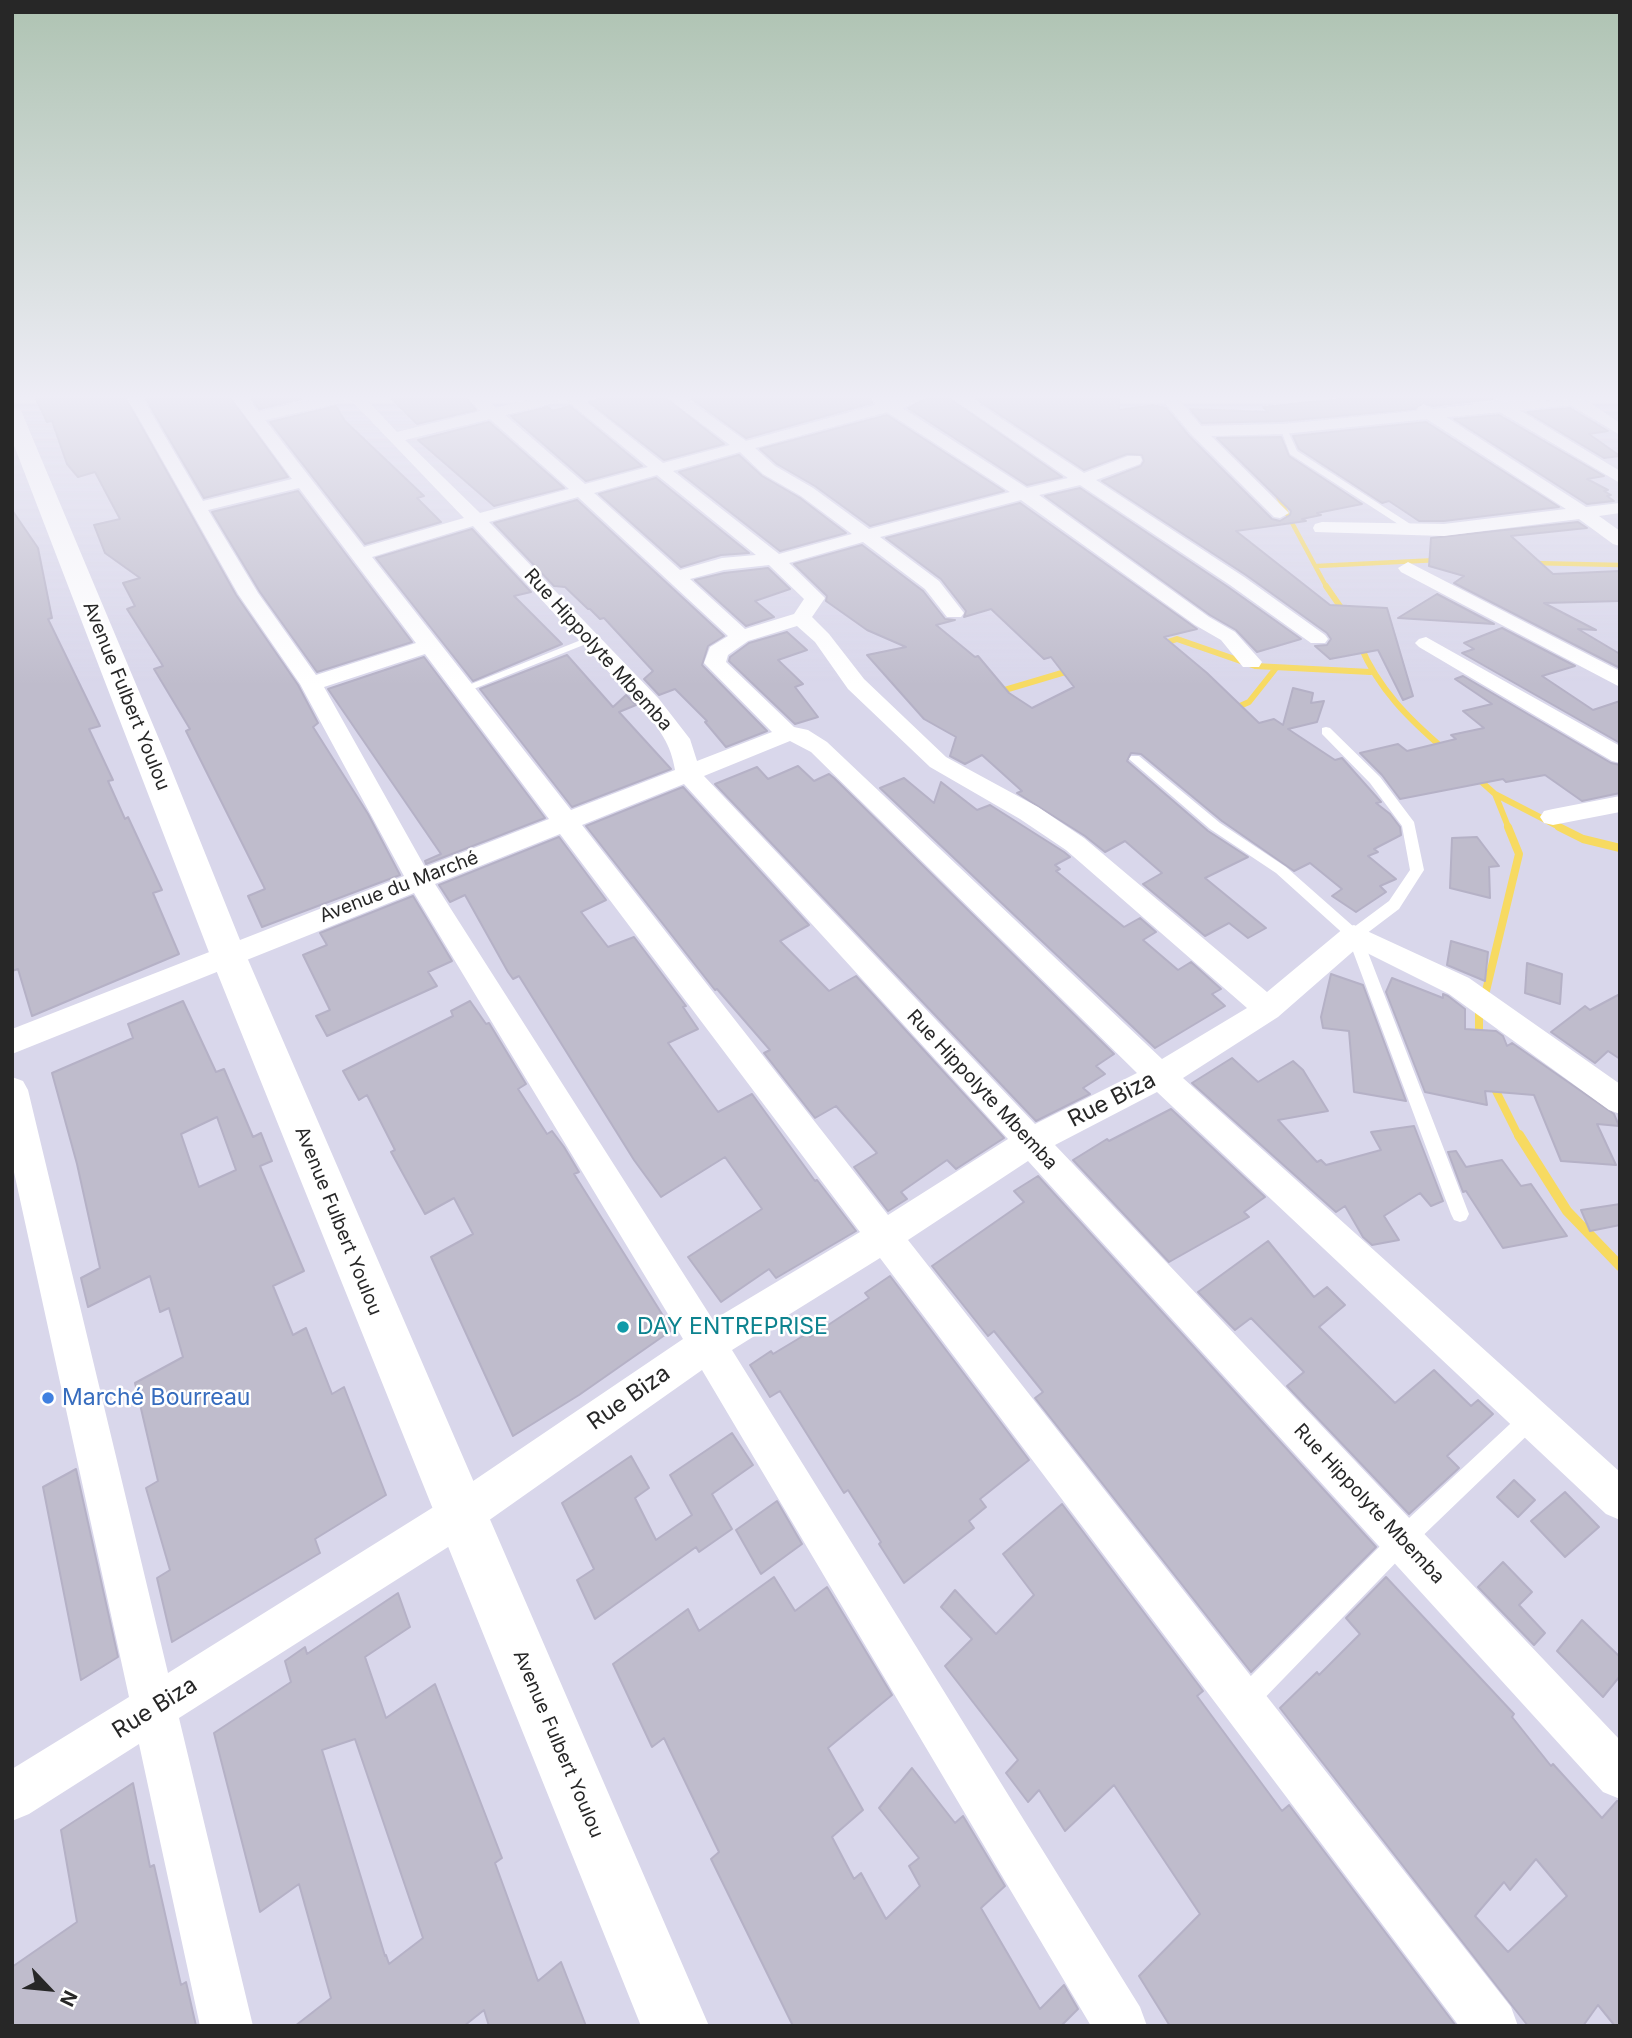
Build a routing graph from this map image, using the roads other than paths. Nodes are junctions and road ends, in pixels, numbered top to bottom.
1 (45, 494) edge
2 (192, 494) edge
3 (252, 494) edge
4 (311, 494) edge
5 (450, 494) edge
6 (571, 494) edge
7 (585, 494) edge
8 (691, 494) edge
9 (810, 494) edge
10 (1017, 494) edge
11 (1028, 494) edge
12 (1106, 494) edge
13 (1261, 494) edge
14 (1358, 494) edge
15 (1554, 494) edge
16 (200, 507) junction
17 (1620, 508) edge
18 (1582, 512) junction
19 (1280, 513) dead end
20 (475, 520) junction
21 (1321, 528) dead end
22 (1415, 531) junction
23 (866, 535) junction
24 (1620, 540) edge
25 (360, 554) junction
26 (774, 560) junction
27 (1408, 568) dead end
28 (677, 577) junction
29 (954, 614) dead end
30 (801, 618) junction
31 (741, 637) junction
32 (1318, 639) dead end
33 (590, 640) junction
34 (1426, 643) dead end
35 (429, 646) junction
36 (1251, 662) dead end
37 (1620, 680) edge
38 (311, 684) junction
39 (462, 690) junction
40 (1326, 731) dead end
41 (787, 734) junction
42 (1620, 756) edge
43 (1135, 758) dead end
44 (687, 772) junction
45 (1620, 804) edge
46 (1553, 817) dead end
47 (566, 822) junction
48 (418, 878) junction
49 (1354, 936) junction
50 (228, 955) junction
51 (1268, 1009) junction
52 (12, 1042) edge
53 (1160, 1076) junction
54 (12, 1090) edge
55 (1620, 1101) edge
56 (1031, 1142) junction
57 (1460, 1214) dead end
58 (886, 1235) junction
59 (707, 1344) junction
60 (1531, 1418) junction
61 (1620, 1500) edge
62 (463, 1513) junction
63 (1402, 1540) junction
64 (1244, 1701) junction
65 (156, 1707) junction
66 (1620, 1774) edge
67 (12, 1797) edge
68 (1487, 2024) edge
69 (227, 2026) edge
70 (675, 2026) edge
71 (1121, 2026) edge

1 - 50 main road, Avenue Fulbert Youlou
2 - 16 street
3 - 16 street
4 - 25 street
5 - 20 street, Rue Hippolyte Mbemba
6 - 20 street
7 - 28 street
8 - 26 street
9 - 23 street
10 - 23 street
11 - 36 street
12 - 32 street
13 - 19 street
14 - 22 lane
15 - 18 street
16 - 38 street
17 - 18 street
18 - 22 street
18 - 24 street
20 - 25 street
20 - 33 street, Rue Hippolyte Mbemba
21 - 22 street
23 - 26 street
23 - 29 street
25 - 35 street
26 - 28 street
26 - 30 street
27 - 37 street
28 - 31 street
30 - 31 street
30 - 51 street
31 - 41 street
33 - 39 lane
33 - 44 street, Rue Hippolyte Mbemba
34 - 42 street
35 - 38 street
35 - 39 street
38 - 48 street
39 - 47 street
40 - 49 lane
41 - 44 street, Avenue du Marché
41 - 53 street
43 - 49 lane
44 - 47 street, Avenue du Marché
44 - 56 street, Rue Hippolyte Mbemba
45 - 46 street
47 - 48 street, Avenue du Marché
47 - 58 street
48 - 50 street, Avenue du Marché
48 - 59 street
49 - 51 street, Rue Biza
49 - 55 street
49 - 57 lane
50 - 52 street, Avenue du Marché
50 - 62 main road, Avenue Fulbert Youlou
51 - 53 street, Rue Biza
53 - 56 street, Rue Biza
53 - 60 street
54 - 65 street
56 - 58 street, Rue Biza
56 - 63 street, Rue Hippolyte Mbemba
58 - 59 street, Rue Biza
58 - 64 street
59 - 62 street, Rue Biza
59 - 71 street
60 - 61 street
60 - 63 lane
62 - 65 street, Rue Biza
62 - 70 main road, Avenue Fulbert Youlou
63 - 64 lane
63 - 66 street, Rue Hippolyte Mbemba
64 - 68 street
65 - 67 street, Rue Biza
65 - 69 street

